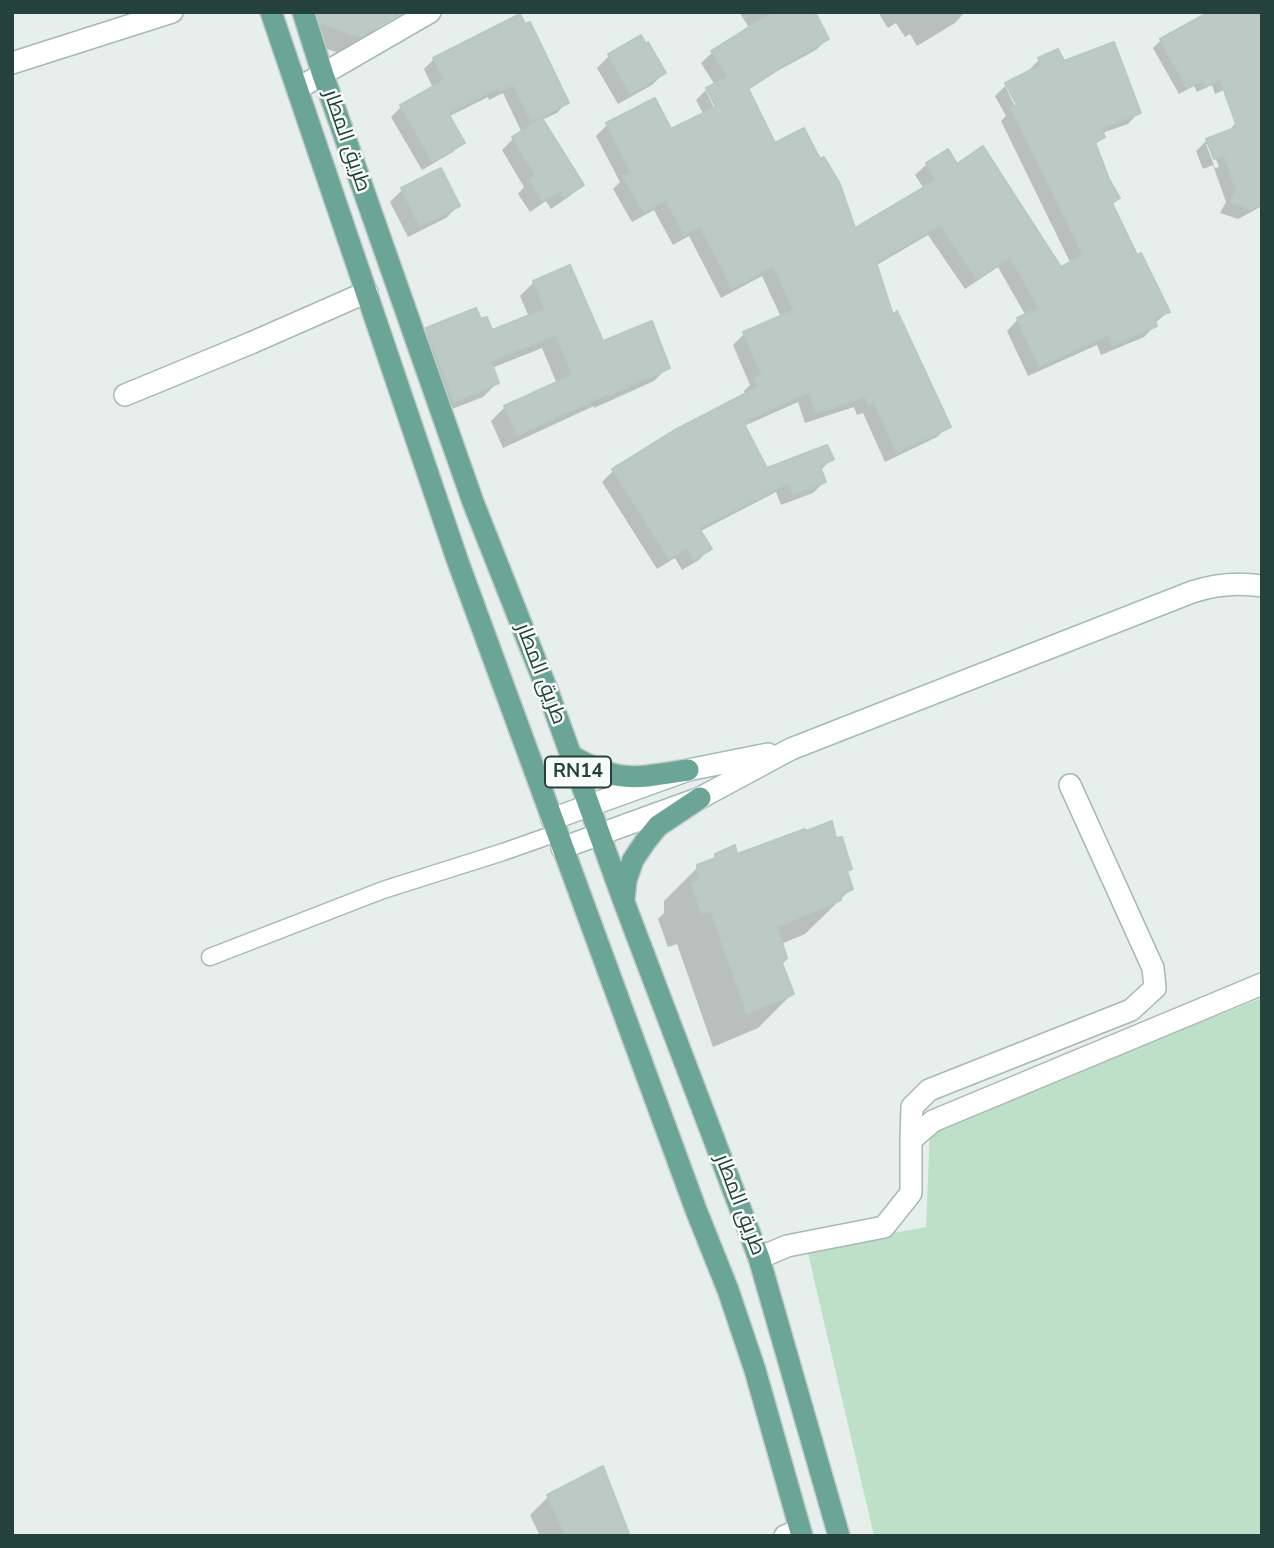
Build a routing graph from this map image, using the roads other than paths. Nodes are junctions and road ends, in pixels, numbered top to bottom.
1 (172, 12) edge
2 (271, 12) edge
3 (303, 12) edge
4 (430, 12) edge
5 (12, 63) edge
6 (323, 75) junction
7 (297, 89) junction
8 (367, 292) junction
9 (125, 395) dead end
10 (1262, 586) edge
11 (790, 749) junction
12 (572, 756) junction
13 (688, 770) junction
14 (1070, 785) dead end
15 (700, 798) junction
16 (589, 804) junction
17 (557, 834) junction
18 (600, 834) junction
19 (624, 902) junction
20 (210, 957) dead end
21 (1262, 984) edge
22 (911, 1140) junction
23 (762, 1267) junction
24 (728, 1290) junction
25 (796, 1534) edge
26 (839, 1536) edge

1 - 5 street
2 - 7 main road, طريق المطار / RN14
3 - 6 main road, طريق المطار / RN14
4 - 6 street
6 - 7 street
6 - 12 main road, طريق المطار / RN14
7 - 8 main road, طريق المطار / RN14
8 - 9 street
8 - 17 main road, طريق المطار / RN14
10 - 11 street
11 - 13 street
11 - 15 street
12 - 13 main road
12 - 16 main road, طريق المطار / RN14
13 - 16 street
14 - 22 street
15 - 18 street
15 - 19 main road
16 - 17 street
16 - 18 main road, طريق المطار / RN14
17 - 18 street
17 - 20 lane
17 - 24 main road, طريق المطار / RN14
18 - 19 main road, طريق المطار / RN14
19 - 23 main road, طريق المطار / RN14
21 - 22 street
22 - 23 street
23 - 24 main road
23 - 26 main road, طريق المطار / RN14
24 - 25 main road, طريق المطار / RN14

